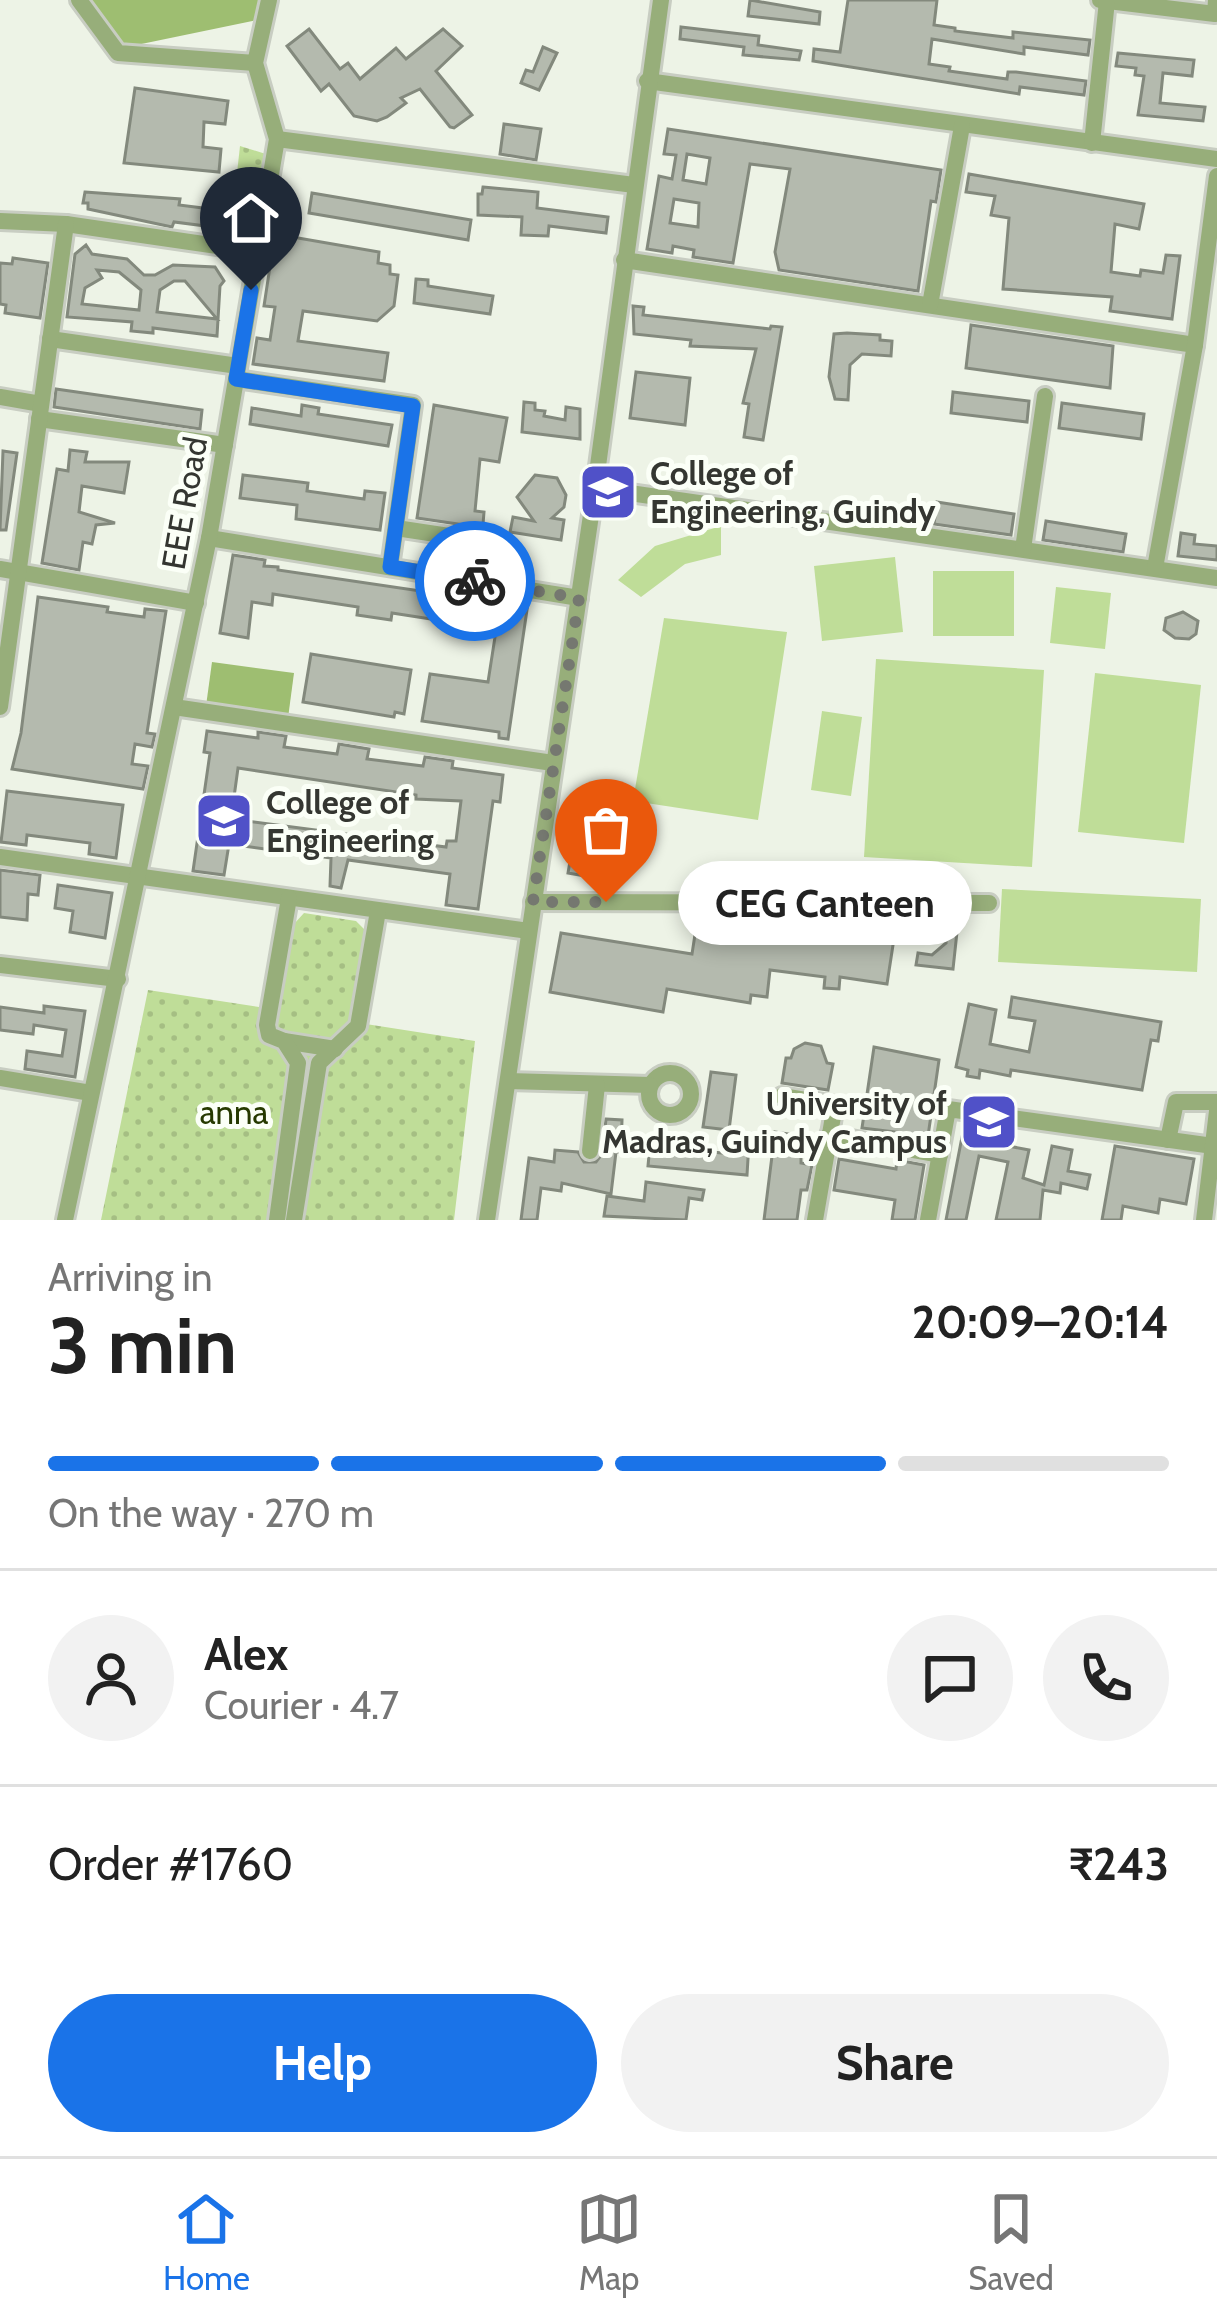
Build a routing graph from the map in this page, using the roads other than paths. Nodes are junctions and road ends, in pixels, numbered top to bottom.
1 (79, 0) edge
2 (269, 0) edge
3 (661, 0) edge
4 (1104, 0) edge
5 (1216, 7) edge
6 (255, 62) junction
7 (647, 81) junction
8 (962, 126) junction
9 (277, 139) junction
10 (1092, 142) junction
11 (1217, 159) edge
12 (1217, 176) edge
13 (634, 185) junction
14 (0, 221) edge
15 (66, 224) junction
16 (258, 252) junction
17 (624, 260) junction
18 (930, 305) junction
19 (50, 339) junction
20 (1196, 345) junction
21 (237, 372) junction
22 (1046, 396) dead end
23 (0, 398) edge
24 (40, 411) junction
25 (225, 445) junction
26 (595, 488) junction
27 (396, 528) junction
28 (209, 538) junction
29 (1024, 549) junction
30 (390, 567) junction
31 (1154, 568) junction
32 (9, 570) edge
33 (1217, 578) edge
34 (464, 579) junction
35 (579, 598) junction
36 (196, 603) junction
37 (0, 707) edge
38 (174, 707) junction
39 (553, 763) junction
40 (0, 857) edge
41 (140, 876) junction
42 (289, 898) junction
43 (533, 902) junction
44 (988, 903) dead end
45 (378, 911) junction
46 (529, 931) junction
47 (0, 965) edge
48 (118, 979) junction
49 (284, 1041) junction
50 (334, 1048) junction
51 (0, 1078) edge
52 (508, 1081) junction
53 (597, 1084) junction
54 (650, 1085) dead end
55 (91, 1093) junction
56 (782, 1096) dead end
57 (1217, 1107) edge
58 (829, 1135) junction
59 (1168, 1140) junction
60 (1213, 1146) junction
61 (590, 1151) dead end
62 (940, 1155) junction
63 (65, 1220) edge
64 (277, 1220) edge
65 (294, 1220) edge
66 (488, 1220) edge
67 (815, 1220) edge
68 (928, 1220) edge
69 (1204, 1220) edge

1 - 6 lane
2 - 6 lane
3 - 7 lane
4 - 5 lane
4 - 10 lane
6 - 9 lane
7 - 8 lane
7 - 13 lane
8 - 10 lane
8 - 18 lane
9 - 13 lane
9 - 16 lane, EEE Road
10 - 11 lane
12 - 20 lane
13 - 17 lane
14 - 15 lane
15 - 16 lane
15 - 19 lane
16 - 21 lane, EEE Road
17 - 18 lane
17 - 26 lane
18 - 20 lane
19 - 21 lane
19 - 24 lane
20 - 31 lane
21 - 25 lane, EEE Road
21 - 27 lane
22 - 29 lane
23 - 24 lane
24 - 25 lane
24 - 32 lane
25 - 28 lane, EEE Road
26 - 29 lane
26 - 35 lane
27 - 30 lane
27 - 34 lane
28 - 30 lane
28 - 36 lane, EEE Road
29 - 31 lane
30 - 34 lane
31 - 33 lane
32 - 36 lane
32 - 37 lane
34 - 35 lane
35 - 39 lane
36 - 38 lane, EEE Road
38 - 39 lane
38 - 41 lane, EEE Road
39 - 43 lane
40 - 41 lane
41 - 42 lane
41 - 48 lane, EEE Road
42 - 45 lane
42 - 49 lane
43 - 44 lane
43 - 46 lane
45 - 46 lane
45 - 50 lane
46 - 52 lane
47 - 48 lane
48 - 55 lane, EEE Road
49 - 50 lane
49 - 64 lane
50 - 65 lane
51 - 55 lane
52 - 53 lane
52 - 66 lane
53 - 54 lane
53 - 61 lane
55 - 63 lane, EEE Road
56 - 58 lane
57 - 59 lane
57 - 60 lane
58 - 62 lane
58 - 67 lane
59 - 60 lane
59 - 62 lane
60 - 69 lane
62 - 68 lane

